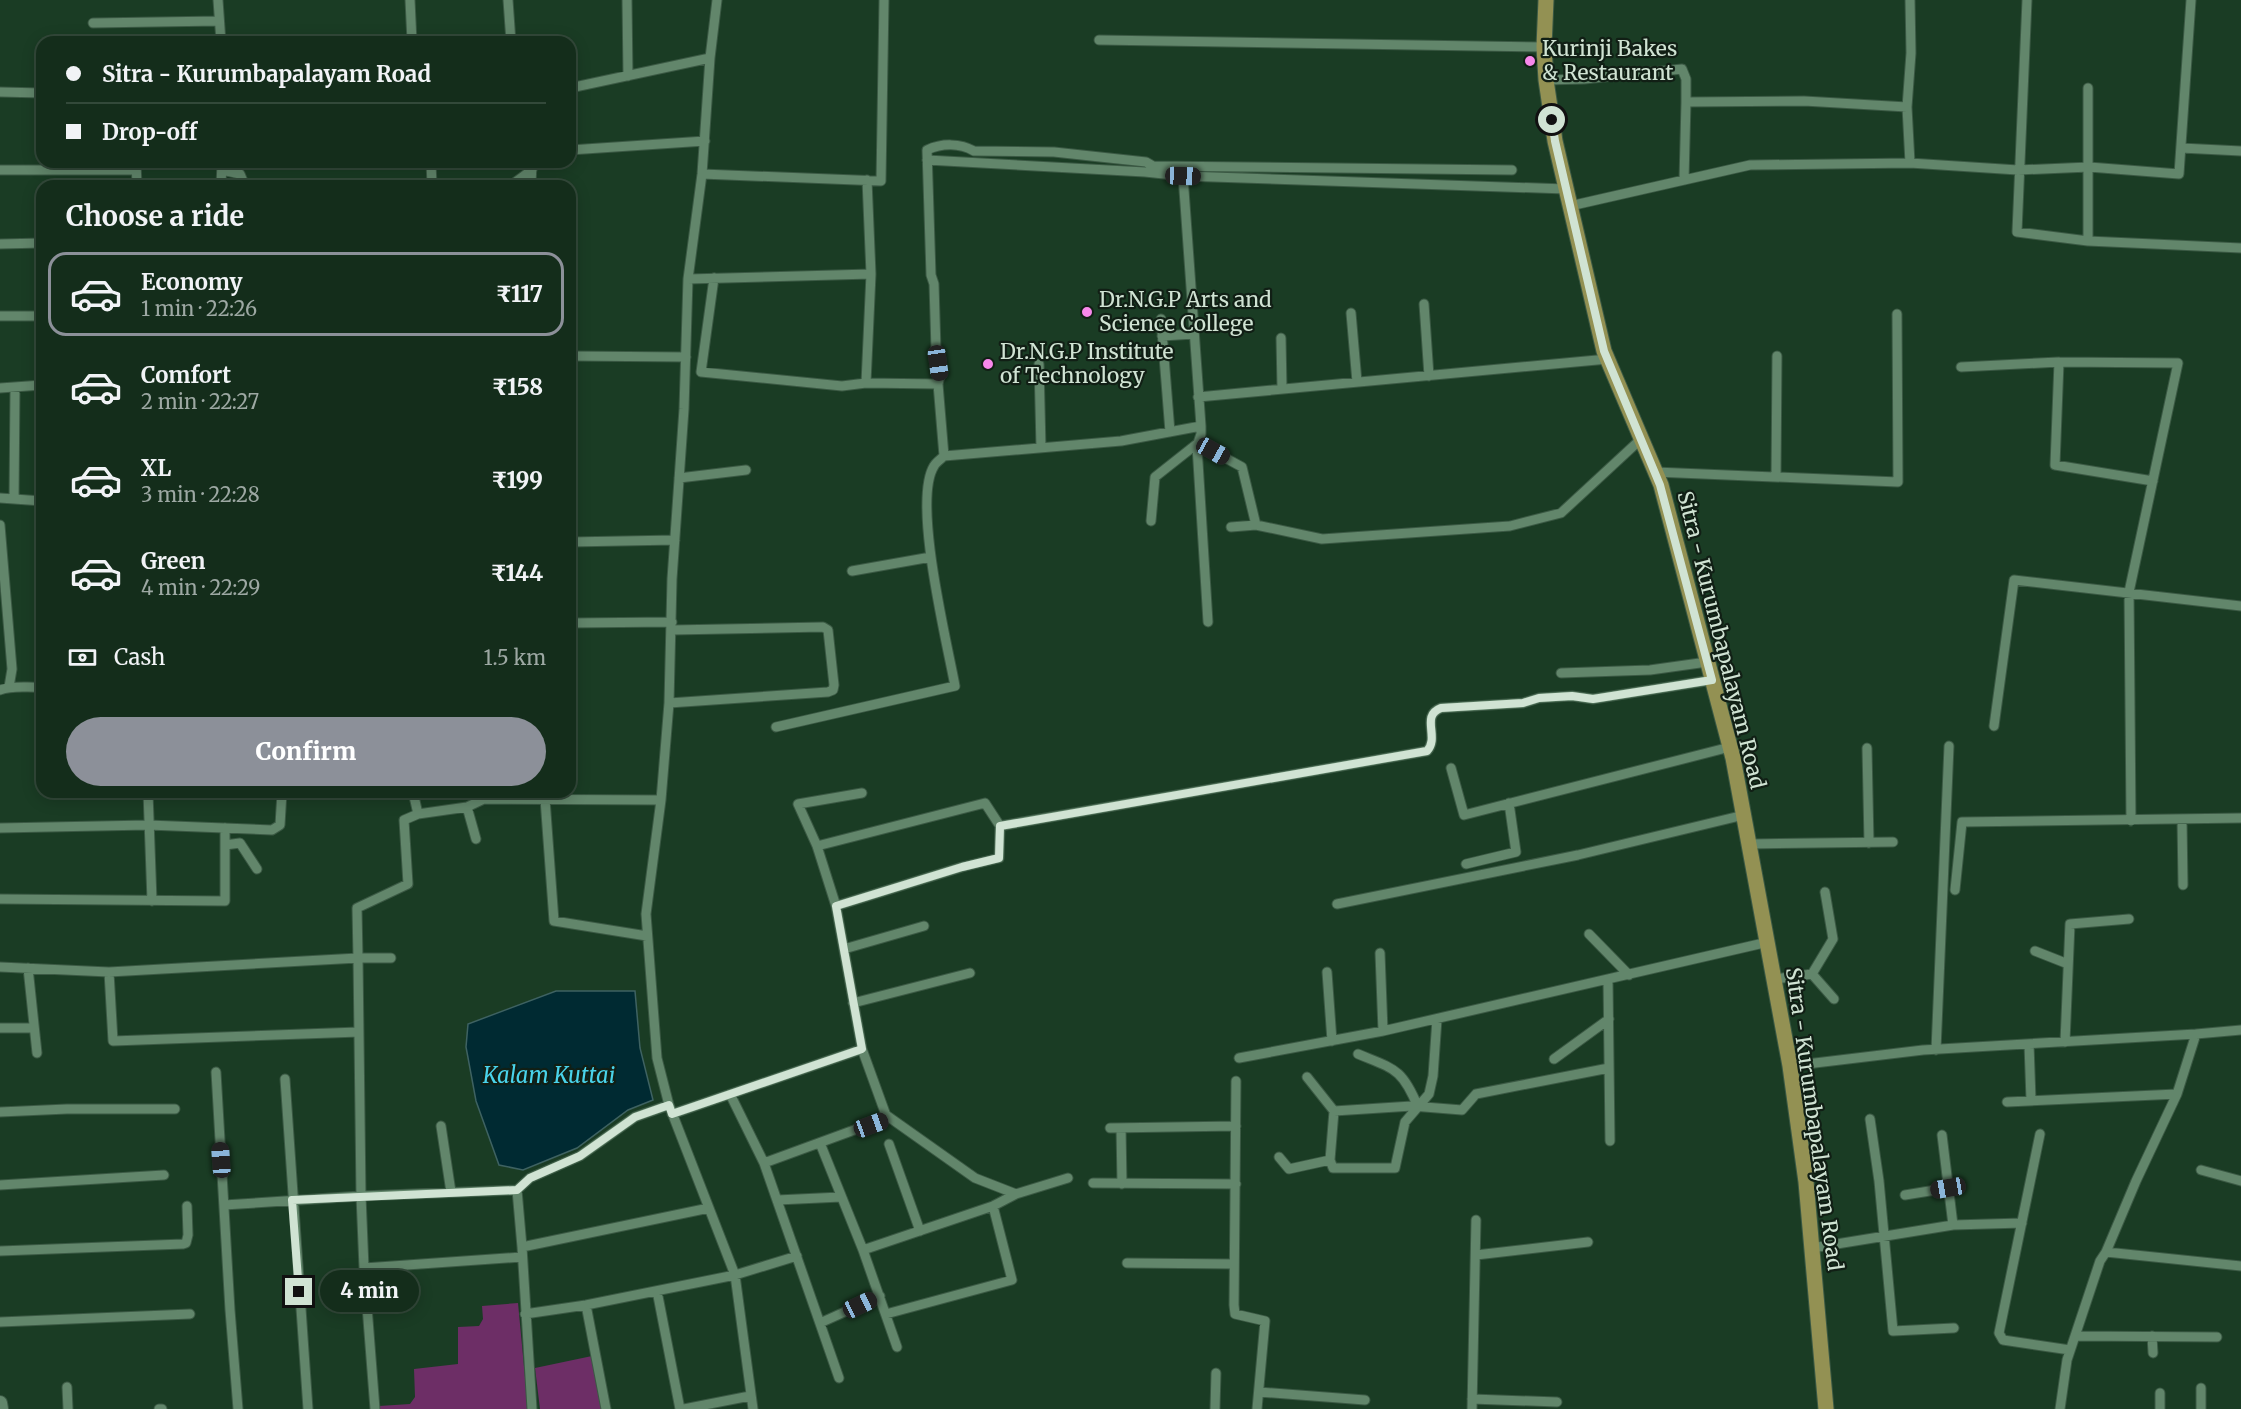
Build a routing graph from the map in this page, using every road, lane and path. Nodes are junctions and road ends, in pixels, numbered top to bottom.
1 (218, 0) edge
2 (410, 0) edge
3 (508, 0) edge
4 (627, 0) edge
5 (717, 0) edge
6 (884, 0) edge
7 (1546, 0) edge
8 (1910, 0) edge
9 (2027, 0) edge
10 (2191, 0) edge
11 (219, 21) junction
12 (93, 23) dead end
13 (220, 36) edge
14 (412, 36) edge
15 (511, 36) edge
16 (1099, 40) dead end
17 (1544, 47) junction
18 (710, 58) junction
19 (628, 76) junction
20 (1546, 80) junction
21 (576, 87) edge
22 (2088, 88) dead end
23 (0, 92) edge
24 (36, 93) edge
25 (1686, 102) junction
26 (1908, 107) junction
27 (705, 141) junction
28 (2181, 148) junction
29 (576, 150) edge
30 (2241, 151) edge
31 (927, 160) junction
32 (1910, 163) junction
33 (2090, 167) junction
34 (68, 168) edge
35 (226, 168) edge
36 (530, 168) edge
37 (0, 170) edge
38 (1512, 170) dead end
39 (2018, 170) junction
40 (702, 174) junction
41 (1183, 176) junction
42 (242, 180) edge
43 (517, 180) edge
44 (867, 180) junction
45 (1684, 180) junction
46 (1566, 189) junction
47 (1570, 206) junction
48 (2088, 241) junction
49 (36, 243) edge
50 (0, 244) edge
51 (2241, 248) edge
52 (871, 274) junction
53 (714, 278) junction
54 (688, 279) junction
55 (1424, 304) dead end
56 (1351, 313) dead end
57 (1897, 314) dead end
58 (0, 316) edge
59 (36, 316) edge
60 (1161, 319) dead end
61 (1194, 334) junction
62 (1162, 336) junction
63 (1281, 338) dead end
64 (576, 356) edge
65 (1776, 356) dead end
66 (686, 357) junction
67 (1608, 359) junction
68 (2059, 362) junction
69 (1039, 364) dead end
70 (1961, 368) dead end
71 (1429, 376) junction
72 (1358, 382) junction
73 (866, 383) junction
74 (938, 384) junction
75 (36, 386) edge
76 (0, 388) edge
77 (15, 388) junction
78 (1282, 389) junction
79 (1198, 397) junction
80 (1201, 426) junction
81 (1170, 432) junction
82 (1641, 439) junction
83 (1198, 442) junction
84 (1041, 448) junction
85 (944, 456) junction
86 (746, 471) dead end
87 (1655, 472) junction
88 (1776, 477) junction
89 (679, 478) junction
90 (2153, 481) junction
91 (0, 498) edge
92 (14, 499) junction
93 (36, 501) edge
94 (1151, 521) dead end
95 (0, 525) edge
96 (1256, 525) junction
97 (1231, 527) dead end
98 (675, 540) junction
99 (576, 542) edge
100 (932, 557) junction
101 (852, 571) dead end
102 (2129, 592) junction
103 (2241, 606) edge
104 (1208, 622) dead end
105 (576, 623) edge
106 (672, 626) junction
107 (1707, 662) junction
108 (1561, 673) dead end
109 (1712, 680) junction
110 (36, 687) edge
111 (4, 688) edge
112 (669, 703) junction
113 (1994, 726) dead end
114 (776, 727) dead end
115 (1949, 746) dead end
116 (1730, 747) junction
117 (1867, 748) dead end
118 (1451, 768) dead end
119 (862, 793) dead end
120 (148, 798) edge
121 (282, 798) edge
122 (414, 798) edge
123 (480, 798) edge
124 (538, 798) edge
125 (576, 798) edge
126 (661, 800) junction
127 (1509, 803) junction
128 (467, 807) junction
129 (418, 814) junction
130 (1744, 815) junction
131 (2241, 818) edge
132 (2182, 820) junction
133 (2131, 821) junction
134 (148, 825) junction
135 (1000, 826) junction
136 (0, 828) edge
137 (225, 828) junction
138 (476, 839) dead end
139 (1893, 842) dead end
140 (1869, 843) junction
141 (1749, 844) junction
142 (225, 845) junction
143 (817, 846) junction
144 (1466, 864) dead end
145 (257, 869) dead end
146 (2183, 885) dead end
147 (1955, 890) dead end
148 (1825, 892) dead end
149 (0, 899) edge
150 (152, 901) junction
151 (1337, 904) dead end
152 (836, 906) junction
153 (2129, 919) dead end
154 (924, 926) dead end
155 (1589, 934) dead end
156 (646, 936) junction
157 (1768, 942) junction
158 (844, 949) junction
159 (2035, 951) dead end
160 (1380, 953) dead end
161 (358, 958) junction
162 (391, 958) dead end
163 (2068, 964) junction
164 (0, 967) edge
165 (28, 968) junction
166 (109, 972) junction
167 (1327, 972) dead end
168 (970, 973) dead end
169 (1812, 974) junction
170 (1629, 975) junction
171 (1775, 979) junction
172 (1608, 980) junction
173 (1834, 999) dead end
174 (853, 1003) junction
175 (1437, 1019) junction
176 (1609, 1019) junction
177 (0, 1028) edge
178 (34, 1028) junction
179 (2241, 1030) edge
180 (1383, 1031) junction
181 (359, 1032) junction
182 (2196, 1034) junction
183 (1332, 1041) junction
184 (2065, 1042) junction
185 (2029, 1044) junction
186 (862, 1049) junction
187 (1936, 1050) junction
188 (37, 1053) dead end
189 (1358, 1054) dead end
190 (1239, 1058) dead end
191 (1554, 1059) dead end
192 (1790, 1066) junction
193 (1609, 1068) junction
194 (216, 1072) dead end
195 (1306, 1077) dead end
196 (285, 1079) dead end
197 (1236, 1081) dead end
198 (730, 1094) junction
199 (2177, 1094) junction
200 (2031, 1100) junction
201 (2007, 1101) dead end
202 (1418, 1107) junction
203 (176, 1109) dead end
204 (670, 1109) junction
205 (1334, 1111) junction
206 (0, 1112) edge
207 (886, 1115) junction
208 (1870, 1119) dead end
209 (441, 1126) dead end
210 (1236, 1126) junction
211 (1110, 1128) dead end
212 (1121, 1128) junction
213 (2040, 1134) dead end
214 (1942, 1135) dead end
215 (1610, 1141) dead end
216 (820, 1143) junction
217 (889, 1144) dead end
218 (1279, 1157) dead end
219 (1330, 1160) junction
220 (764, 1163) junction
221 (2202, 1170) dead end
222 (164, 1175) dead end
223 (1068, 1178) dead end
224 (2241, 1181) edge
225 (1093, 1183) dead end
226 (1122, 1184) junction
227 (1236, 1184) junction
228 (0, 1185) edge
229 (1948, 1188) junction
230 (517, 1190) junction
231 (451, 1192) junction
232 (1016, 1194) junction
233 (361, 1196) junction
234 (1905, 1196) dead end
235 (841, 1197) junction
236 (292, 1200) junction
237 (777, 1200) junction
238 (224, 1205) junction
239 (187, 1206) dead end
240 (993, 1206) junction
241 (709, 1208) junction
242 (1476, 1220) dead end
243 (2022, 1223) junction
244 (1953, 1226) junction
245 (920, 1231) junction
246 (1883, 1236) junction
247 (1588, 1242) dead end
248 (522, 1247) junction
249 (1812, 1248) junction
250 (863, 1250) junction
251 (0, 1251) edge
252 (2106, 1252) junction
253 (1476, 1255) junction
254 (797, 1256) junction
255 (522, 1257) junction
256 (1127, 1263) dead end
257 (1234, 1264) junction
258 (2241, 1266) edge
259 (364, 1268) junction
260 (735, 1275) junction
261 (657, 1291) junction
262 (880, 1296) junction
263 (586, 1305) junction
264 (190, 1314) dead end
265 (525, 1314) junction
266 (886, 1314) junction
267 (0, 1322) edge
268 (820, 1323) junction
269 (1954, 1328) dead end
270 (2075, 1336) junction
271 (2152, 1336) junction
272 (2217, 1337) dead end
273 (897, 1347) dead end
274 (2070, 1350) junction
275 (2153, 1353) dead end
276 (1216, 1373) dead end
277 (839, 1378) dead end
278 (67, 1387) dead end
279 (2202, 1388) dead end
280 (1259, 1392) junction
281 (2160, 1393) dead end
282 (750, 1395) junction
283 (1365, 1400) dead end
284 (1557, 1402) dead end
285 (0, 1403) edge
286 (1472, 1404) edge
287 (1, 1409) edge
288 (68, 1409) edge
289 (238, 1409) edge
290 (308, 1409) edge
291 (375, 1409) edge
292 (532, 1409) edge
293 (606, 1409) edge
294 (682, 1409) edge
295 (753, 1409) edge
296 (1215, 1409) edge
297 (1257, 1409) edge
298 (1826, 1409) edge
299 (2060, 1409) edge
300 (2160, 1409) edge
301 (2201, 1409) edge

1 - 11 street
2 - 14 street
3 - 15 street
4 - 19 street
5 - 18 street
6 - 44 street
7 - 17 main road, Sitra - Kurumbapalayam Road
8 - 26 street
9 - 39 street
10 - 28 street
11 - 12 street
11 - 13 street
16 - 17 street
17 - 20 main road, Sitra - Kurumbapalayam Road
18 - 19 street
18 - 27 street
19 - 21 street
20 - 25 street
20 - 46 main road, Sitra - Kurumbapalayam Road
22 - 33 street
23 - 24 street
25 - 26 street
25 - 45 street
26 - 32 street
27 - 29 street
27 - 40 street
28 - 30 street
28 - 33 street
31 - 38 street
31 - 41 street
31 - 74 street
32 - 39 street
32 - 45 street
33 - 39 street
33 - 48 street
34 - 37 street
35 - 42 street
36 - 43 street
39 - 48 street
40 - 44 street
40 - 54 street
41 - 46 street
41 - 61 street
44 - 52 street
45 - 47 street
46 - 47 main road, Sitra - Kurumbapalayam Road
47 - 67 main road, Sitra - Kurumbapalayam Road
48 - 51 street
49 - 50 street
52 - 53 street
52 - 73 street
53 - 54 street
53 - 73 street
54 - 66 street
55 - 71 street
56 - 72 street
57 - 88 street
58 - 59 street
60 - 62 street
61 - 62 street
61 - 79 street
62 - 81 street
63 - 78 street
64 - 66 street
65 - 88 street
66 - 89 street
67 - 71 street
67 - 82 main road, Sitra - Kurumbapalayam Road
68 - 70 street
68 - 90 street
68 - 90 street
69 - 84 street
71 - 72 street
72 - 78 street
73 - 74 street
74 - 85 street
75 - 77 street
76 - 77 street
77 - 92 street
78 - 79 street
79 - 80 street
80 - 81 street
80 - 83 street
81 - 84 street
82 - 87 main road, Sitra - Kurumbapalayam Road
82 - 96 street
83 - 94 street
83 - 96 street
83 - 104 street
84 - 85 street
85 - 100 street
86 - 89 street
87 - 88 street
87 - 107 main road, Sitra - Kurumbapalayam Road
89 - 98 street
90 - 102 street
91 - 92 street
92 - 93 street
95 - 111 street
96 - 97 street
98 - 99 street
98 - 106 street
100 - 101 street
100 - 114 street
102 - 103 street
102 - 113 street
102 - 133 street
105 - 106 street
106 - 112 street
106 - 112 street
107 - 108 street
107 - 109 main road, Sitra - Kurumbapalayam Road
109 - 116 main road, Sitra - Kurumbapalayam Road
109 - 135 street
110 - 111 street
112 - 126 street
115 - 187 street
116 - 127 street
116 - 130 main road, Sitra - Kurumbapalayam Road
117 - 140 street
118 - 127 street
119 - 143 street
120 - 134 street
121 - 137 street
122 - 129 street
123 - 128 street
124 - 156 street
125 - 126 street
126 - 156 street
127 - 144 street
128 - 129 street
128 - 138 street
129 - 161 street
130 - 141 main road, Sitra - Kurumbapalayam Road
130 - 151 street
131 - 132 street
132 - 133 street
132 - 146 street
133 - 147 street
134 - 136 street
134 - 137 street
134 - 150 street
135 - 143 street
135 - 152 street
137 - 142 street
139 - 140 street
140 - 141 street
141 - 157 main road, Sitra - Kurumbapalayam Road
142 - 145 street
142 - 150 street
143 - 152 street
148 - 169 street
149 - 150 street
152 - 158 street
153 - 163 street
154 - 158 street
155 - 170 street
156 - 204 street
157 - 170 street
157 - 171 main road, Sitra - Kurumbapalayam Road
158 - 174 street
159 - 163 street
160 - 180 street
161 - 162 street
161 - 166 street
161 - 181 street
163 - 184 street
164 - 165 street
165 - 166 street
165 - 178 street
166 - 181 street
167 - 183 street
168 - 174 street
169 - 171 street
169 - 173 street
170 - 172 street
171 - 192 main road, Sitra - Kurumbapalayam Road
172 - 175 street
172 - 176 street
174 - 186 street
175 - 180 street
175 - 202 street
176 - 191 street
176 - 193 street
177 - 178 street
178 - 188 street
179 - 182 street
180 - 183 street
181 - 233 street
182 - 184 street
182 - 199 street
183 - 190 street
184 - 185 street
185 - 187 street
185 - 200 street
186 - 198 street
186 - 207 street
187 - 192 street
189 - 202 street
192 - 249 main road, Sitra - Kurumbapalayam Road
193 - 202 street
193 - 215 street
194 - 238 street
195 - 205 street
196 - 236 street
197 - 210 street
198 - 204 street
198 - 220 street
199 - 200 street
199 - 252 street
200 - 201 street
202 - 205 street
202 - 219 street
203 - 206 street
204 - 230 street
204 - 241 street
205 - 219 street
207 - 216 street
207 - 232 street
208 - 246 street
209 - 231 street
210 - 212 street
210 - 227 street
211 - 212 street
212 - 226 street
213 - 243 street
214 - 229 street
216 - 220 street
216 - 235 street
217 - 245 street
218 - 219 street
220 - 237 street
221 - 224 street
222 - 228 street
223 - 232 street
225 - 226 street
226 - 227 street
227 - 257 street
229 - 234 street
229 - 244 street
230 - 231 street
230 - 248 street
231 - 233 street
232 - 240 street
233 - 236 street
233 - 259 street
235 - 237 street
235 - 250 street
236 - 238 street
236 - 290 street
237 - 254 street
238 - 289 street
239 - 251 street
240 - 245 street
240 - 266 street
241 - 248 street
241 - 260 street
242 - 253 street
243 - 244 street
243 - 274 street
244 - 246 street
245 - 250 street
246 - 249 street
246 - 269 street
247 - 253 street
248 - 255 street
249 - 298 main road, Sitra - Kurumbapalayam Road
250 - 262 street
252 - 258 street
252 - 270 street
253 - 286 street
254 - 260 street
254 - 268 street
255 - 259 street
255 - 265 street
256 - 257 street
257 - 280 street
259 - 291 street
260 - 261 street
260 - 282 street
261 - 263 street
261 - 294 street
262 - 266 street
262 - 268 street
263 - 265 street
263 - 293 street
264 - 267 street
265 - 292 street
266 - 273 street
268 - 277 street
270 - 271 street
270 - 274 street
271 - 272 street
271 - 275 street
274 - 299 street
276 - 296 street
278 - 288 street
279 - 301 street
280 - 283 street
280 - 297 street
281 - 300 street
282 - 294 street
282 - 295 street
284 - 286 street
285 - 287 street

